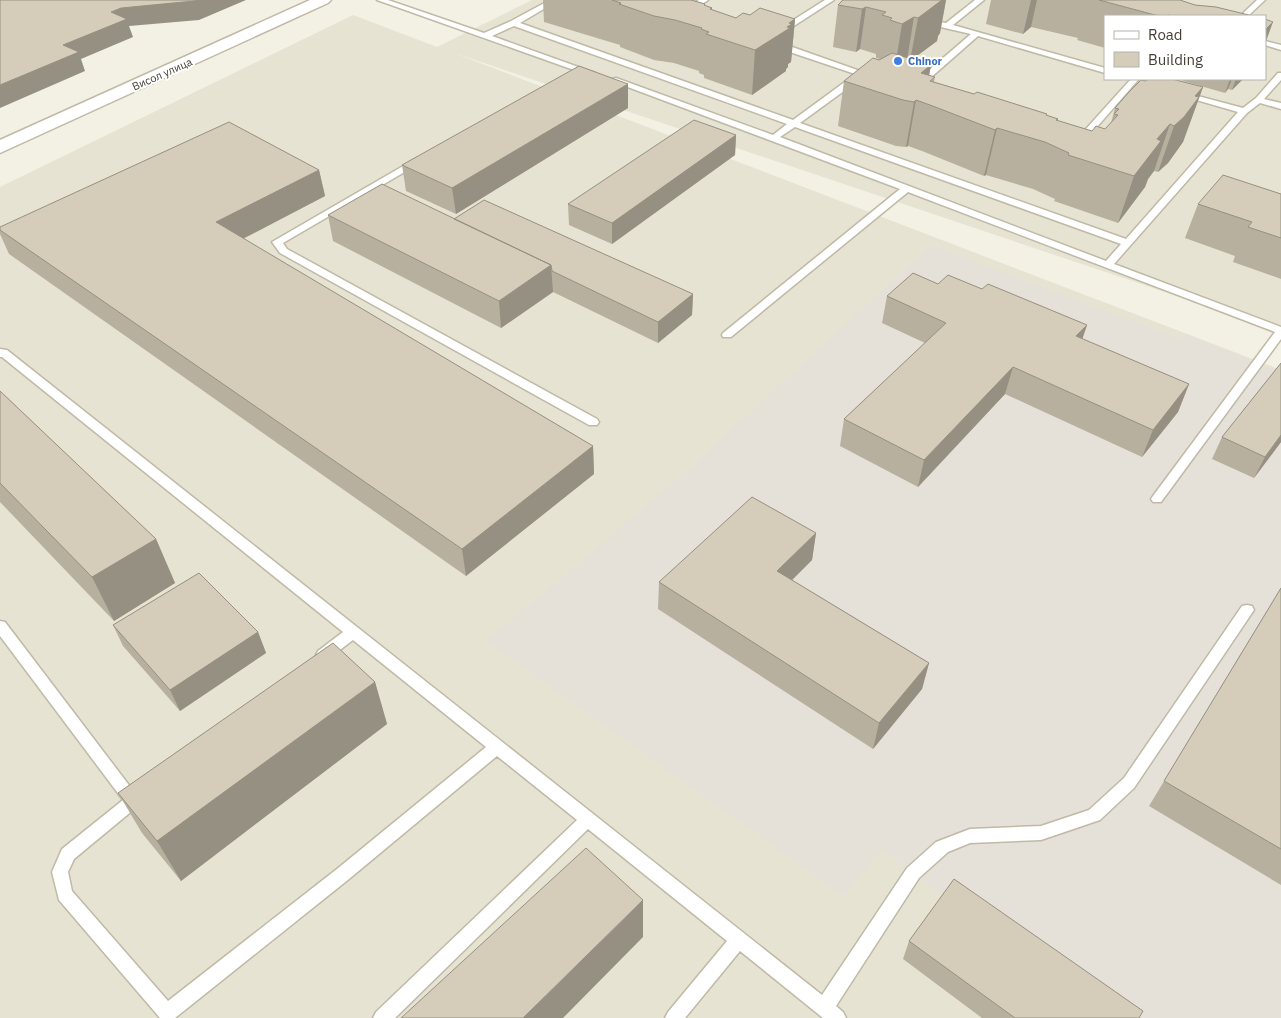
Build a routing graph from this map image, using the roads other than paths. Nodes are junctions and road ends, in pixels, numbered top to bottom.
1 (324, 0) edge
2 (381, 0) edge
3 (555, 0) edge
4 (704, 0) edge
5 (830, 0) edge
6 (980, 0) edge
7 (1261, 0) edge
8 (1245, 15) edge
9 (689, 18) edge
10 (921, 20) dead end
11 (514, 22) junction
12 (946, 26) junction
13 (977, 32) junction
14 (484, 36) junction
15 (1266, 43) edge
16 (1281, 48) edge
17 (576, 68) junction
18 (1104, 71) edge
19 (862, 73) junction
20 (1281, 75) edge
21 (562, 76) edge
22 (879, 78) edge
23 (1131, 80) edge
24 (1143, 83) edge
25 (1171, 90) edge
26 (922, 92) edge
27 (1259, 100) junction
28 (1281, 106) edge
29 (1244, 110) junction
30 (794, 122) junction
31 (774, 138) junction
32 (1069, 140) edge
33 (0, 147) edge
34 (422, 158) edge
35 (907, 188) junction
36 (1127, 243) junction
37 (1108, 265) junction
38 (1281, 331) edge
39 (727, 335) dead end
40 (0, 354) edge
41 (593, 422) dead end
42 (1157, 499) dead end
43 (1247, 610) dead end
44 (0, 626) edge
45 (354, 632) junction
46 (314, 662) edge
47 (497, 747) junction
48 (588, 819) junction
49 (739, 940) junction
50 (831, 1013) edge
51 (170, 1015) edge
52 (382, 1018) edge
53 (674, 1018) edge

1 - 33 street, Висол улица
2 - 14 lane
3 - 11 lane
4 - 9 lane
5 - 19 lane
6 - 12 lane
7 - 8 lane
10 - 12 lane
11 - 14 lane
11 - 30 lane
12 - 13 lane
13 - 18 lane
13 - 26 lane
14 - 17 lane
15 - 16 lane
17 - 21 lane
17 - 31 lane
19 - 22 lane
19 - 30 lane
20 - 27 lane
23 - 24 lane
23 - 32 lane
25 - 29 lane
27 - 28 lane
27 - 29 lane
29 - 36 lane
30 - 31 lane
30 - 36 lane
31 - 35 lane
34 - 41 lane
35 - 37 lane
35 - 39 lane
36 - 37 lane
37 - 38 lane
38 - 42 lane
40 - 45 lane
43 - 50 lane
44 - 51 lane
45 - 46 lane
45 - 47 lane
47 - 48 lane
47 - 51 lane
48 - 49 lane
48 - 52 lane
49 - 50 lane
49 - 53 lane

